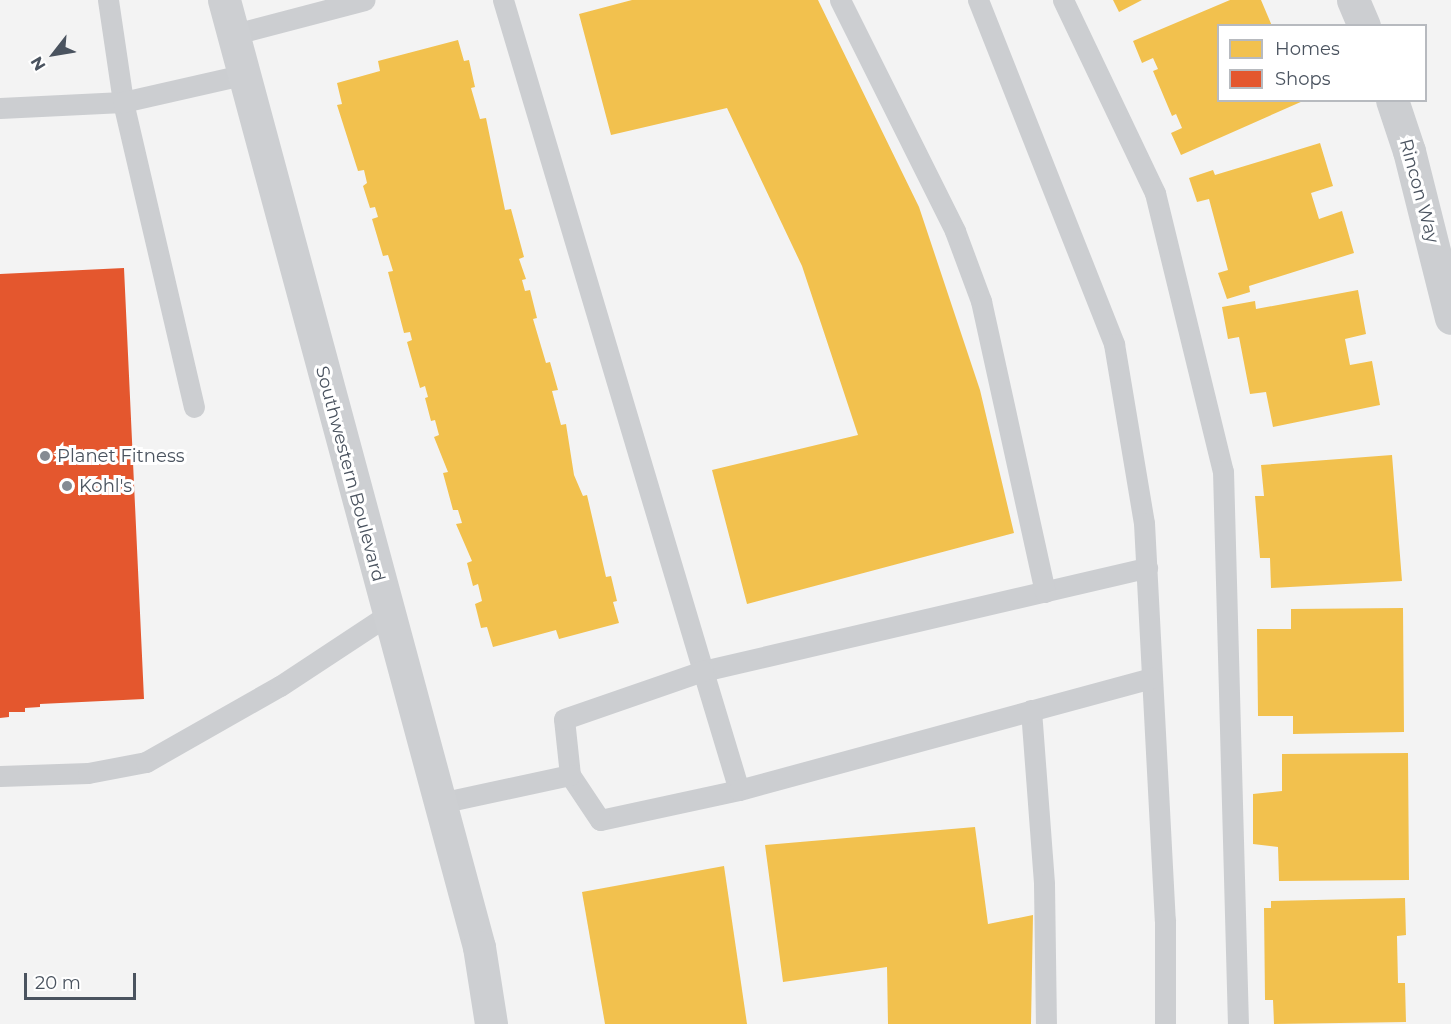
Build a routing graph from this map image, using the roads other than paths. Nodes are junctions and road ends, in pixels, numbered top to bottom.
1 (108, 0) edge
2 (224, 0) edge
3 (364, 0) edge
4 (503, 0) edge
5 (840, 0) edge
6 (978, 0) edge
7 (1063, 0) edge
8 (1353, 0) edge
9 (1363, 24) edge
10 (231, 35) junction
11 (242, 75) junction
12 (123, 102) junction
13 (1393, 102) edge
14 (0, 108) edge
15 (1451, 318) edge
16 (194, 407) dead end
17 (1147, 568) junction
18 (1045, 592) junction
19 (389, 615) junction
20 (703, 671) junction
21 (1152, 678) junction
22 (1031, 710) junction
23 (570, 775) junction
24 (0, 776) edge
25 (739, 790) junction
26 (440, 803) junction
27 (479, 947) junction
28 (491, 1024) edge
29 (513, 1024) edge
30 (1046, 1024) edge
31 (1165, 1024) edge
32 (1238, 1024) edge

1 - 12 lane
2 - 10 street, Southwestern Boulevard
3 - 10 lane
4 - 20 lane
5 - 18 lane
6 - 17 lane
7 - 32 lane
8 - 9 street
10 - 11 street, Southwestern Boulevard
11 - 12 lane
11 - 19 street, Southwestern Boulevard
12 - 14 lane
12 - 16 lane
13 - 15 street, Rincon Way
17 - 18 lane
17 - 21 lane
18 - 20 lane
19 - 24 lane
19 - 26 street, Southwestern Boulevard
20 - 23 lane
20 - 25 lane
21 - 22 lane
21 - 31 lane
22 - 25 lane
22 - 30 lane
23 - 25 lane
23 - 26 lane
26 - 27 street, Southwestern Boulevard
27 - 28 street, Southwestern Boulevard
27 - 29 street, Southwestern Boulevard

